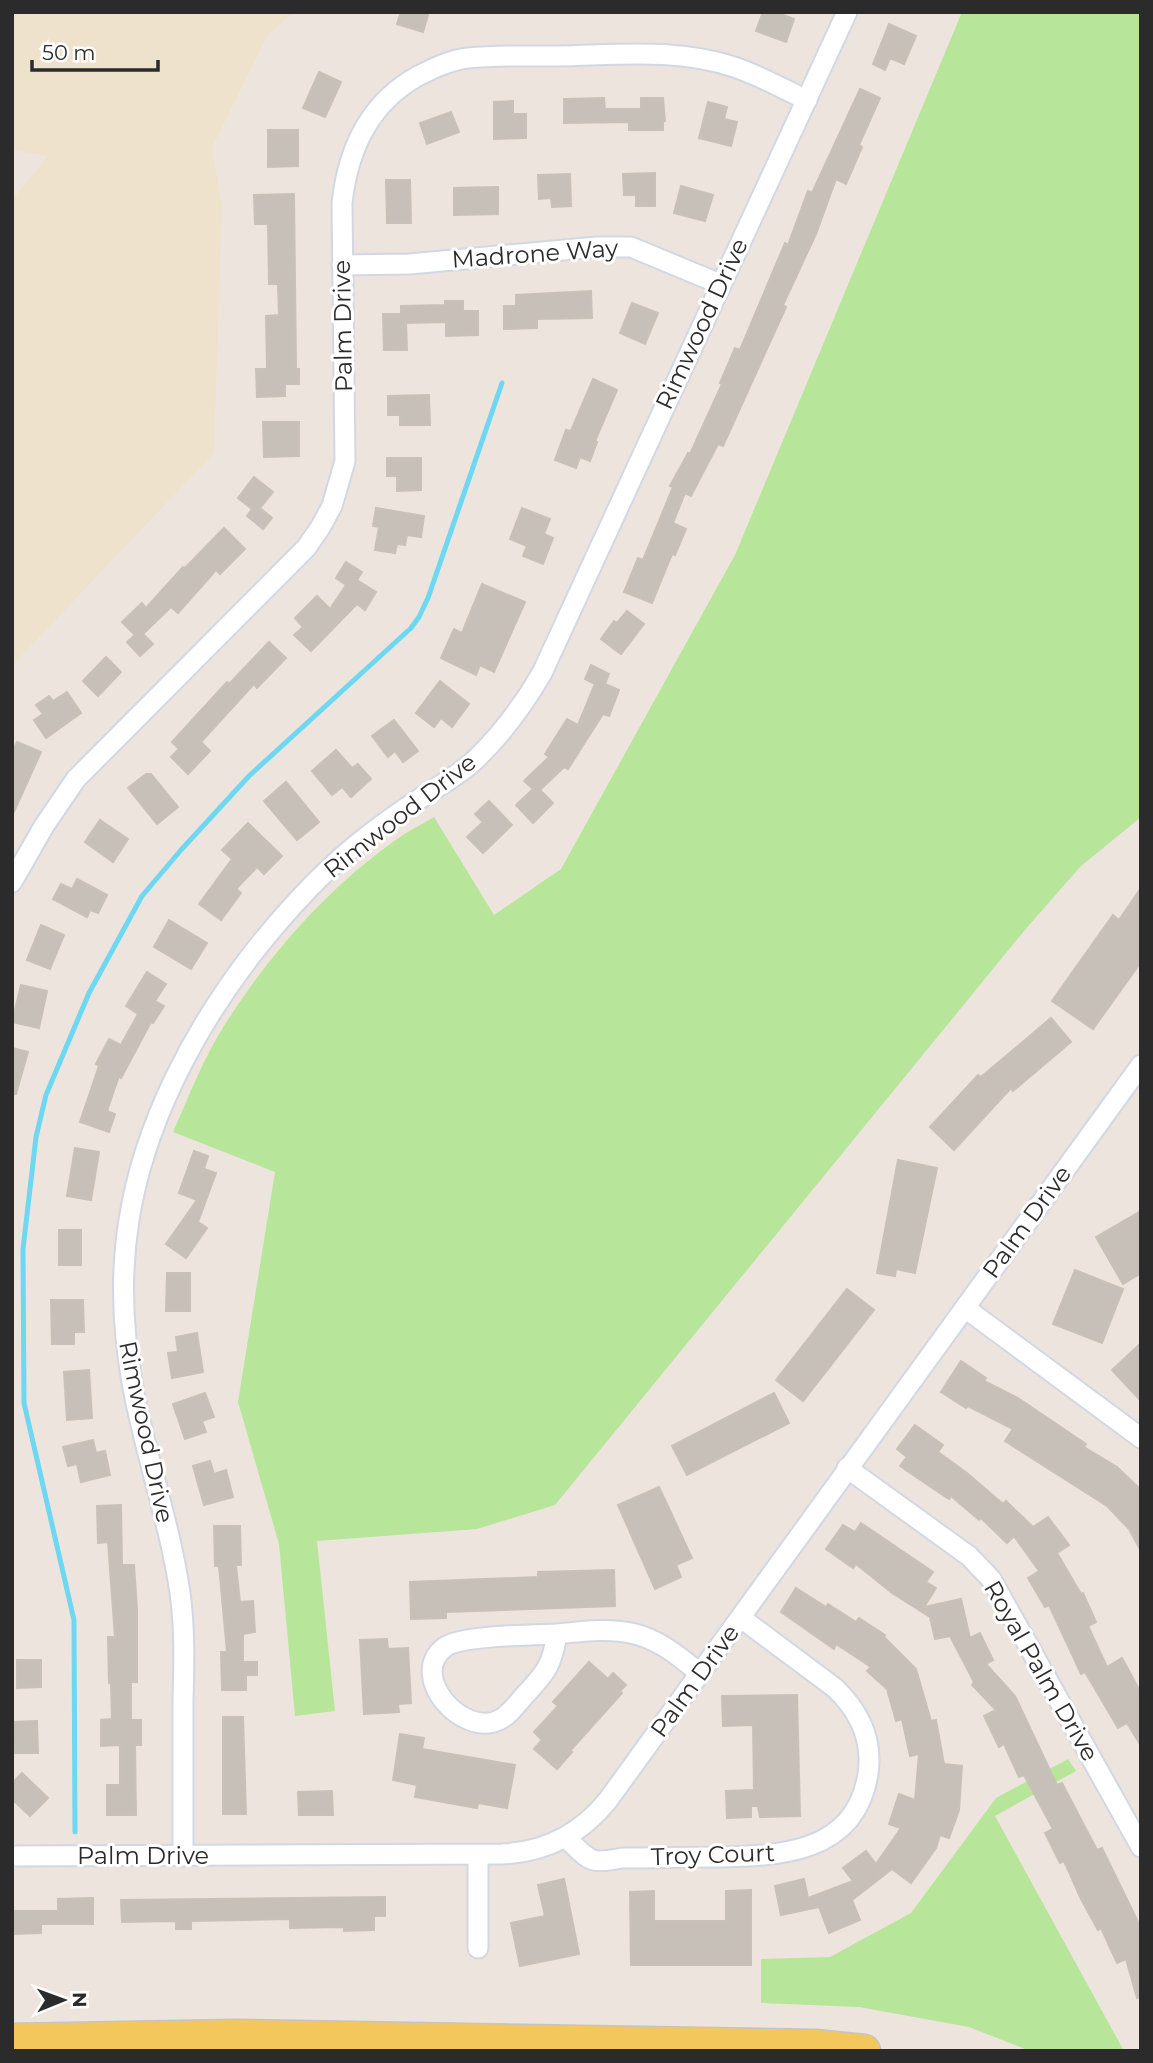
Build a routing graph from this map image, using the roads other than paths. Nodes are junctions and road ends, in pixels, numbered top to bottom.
1 (847, 12) edge
2 (807, 100) junction
3 (342, 265) junction
4 (720, 284) junction
5 (12, 882) edge
6 (1141, 1065) edge
7 (965, 1308) junction
8 (1141, 1438) edge
9 (847, 1468) junction
10 (741, 1618) junction
11 (557, 1634) junction
12 (700, 1674) junction
13 (566, 1838) junction
14 (1141, 1847) edge
15 (478, 1855) junction
16 (12, 1856) edge
17 (183, 1856) junction
18 (478, 1948) dead end
19 (12, 2039) edge
20 (863, 2051) edge

1 - 2 street, Rimwood Drive
2 - 3 street, Palm Drive
2 - 4 street, Rimwood Drive
3 - 4 street, Madrone Way
3 - 5 street, Palm Drive
4 - 17 street, Rimwood Drive
6 - 7 street, Palm Drive
7 - 8 street
7 - 9 street, Palm Drive
9 - 10 street, Palm Drive
9 - 14 street, Royal Palm Drive
10 - 12 street, Palm Drive
10 - 13 street, Troy Court
11 - 11 street
11 - 12 street
12 - 13 street, Palm Drive
13 - 15 street, Palm Drive
15 - 17 street, Palm Drive
15 - 18 street
16 - 17 street, Palm Drive
19 - 20 main road

